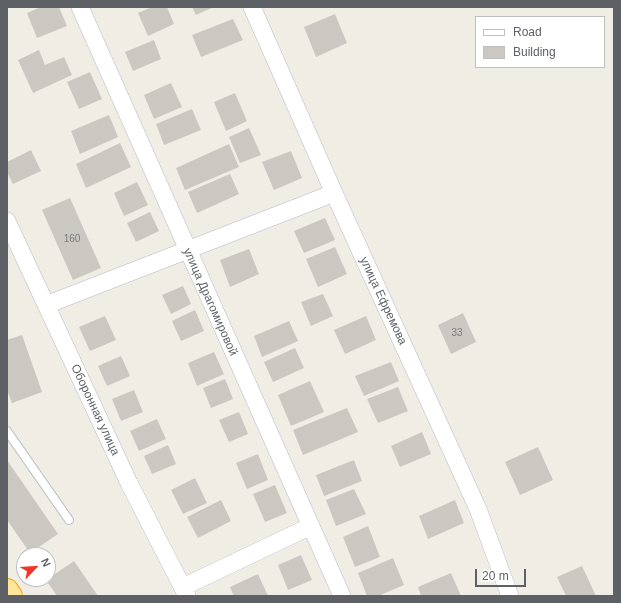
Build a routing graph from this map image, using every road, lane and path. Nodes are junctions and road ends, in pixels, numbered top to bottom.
1 (80, 7) edge
2 (252, 7) edge
3 (334, 193) junction
4 (7, 221) edge
5 (188, 251) junction
6 (46, 305) junction
7 (7, 431) edge
8 (69, 520) dead end
9 (311, 526) junction
10 (7, 590) edge
11 (185, 592) edge
12 (11, 596) edge
13 (342, 596) edge
14 (510, 596) edge

1 - 5 street, улица Драгомировой
2 - 3 street, улица Ефремова
3 - 5 street
3 - 14 street, улица Ефремова
4 - 6 street, Оборонная улица
5 - 6 street
5 - 9 street, улица Драгомировой
6 - 11 street, Оборонная улица
7 - 8 lane
9 - 11 street
9 - 13 street, улица Драгомировой
10 - 12 highway

